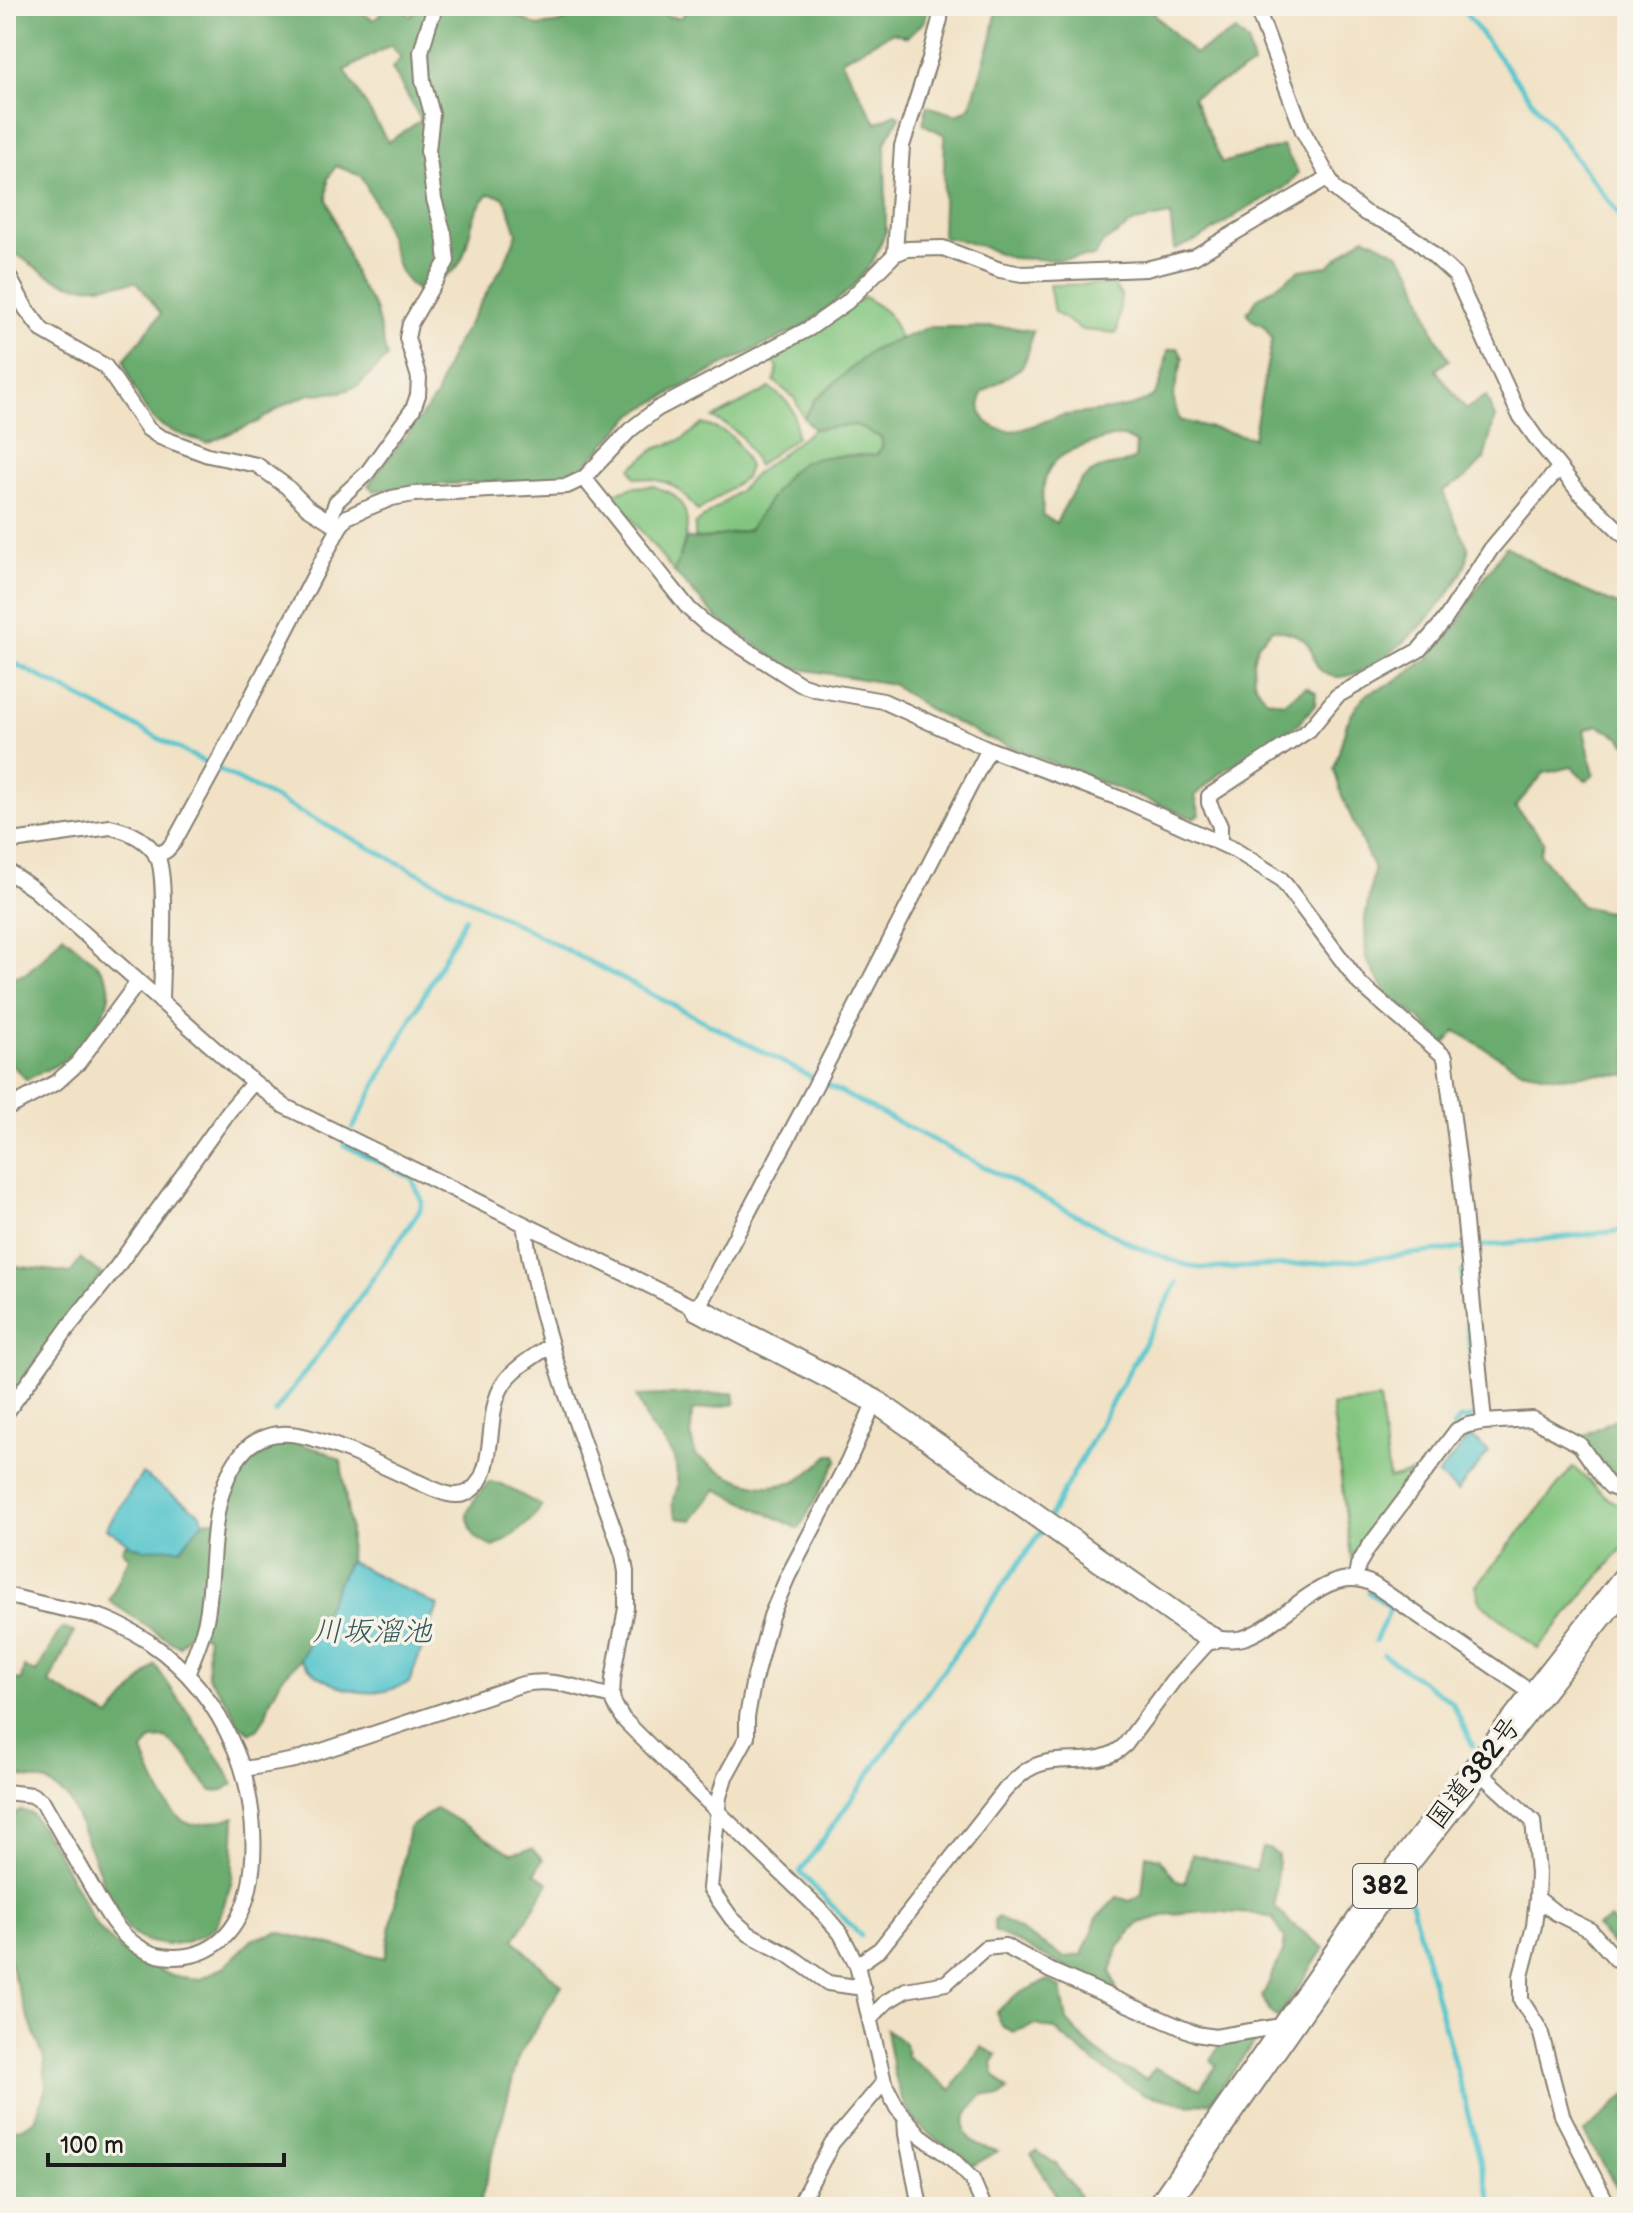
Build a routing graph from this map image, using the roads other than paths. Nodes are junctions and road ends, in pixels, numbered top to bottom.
1 (436, 6) edge
2 (941, 6) edge
3 (1256, 6) edge
4 (1327, 178) junction
5 (895, 254) junction
6 (6, 271) edge
7 (1559, 468) junction
8 (584, 478) junction
9 (334, 524) junction
10 (1627, 538) edge
11 (989, 749) junction
12 (6, 842) edge
13 (1220, 843) junction
14 (156, 856) junction
15 (6, 870) edge
16 (138, 982) junction
17 (161, 1002) junction
18 (253, 1083) junction
19 (6, 1109) edge
20 (524, 1224) junction
21 (697, 1309) junction
22 (551, 1345) junction
23 (875, 1401) junction
24 (6, 1413) edge
25 (1484, 1422) junction
26 (1627, 1493) edge
27 (1356, 1578) junction
28 (1625, 1585) edge
29 (6, 1595) edge
30 (1212, 1638) junction
31 (188, 1673) junction
32 (1535, 1695) junction
33 (612, 1697) junction
34 (244, 1769) junction
35 (1476, 1769) junction
36 (6, 1792) edge
37 (717, 1810) junction
38 (1537, 1898) junction
39 (1627, 1964) edge
40 (857, 1965) junction
41 (863, 1988) junction
42 (870, 2019) junction
43 (1284, 2032) junction
44 (884, 2082) junction
45 (905, 2118) junction
46 (798, 2207) edge
47 (920, 2207) edge
48 (984, 2207) edge
49 (1162, 2207) edge
50 (1609, 2207) edge

1 - 9 street
2 - 5 street
3 - 4 street
4 - 5 street
4 - 7 street
5 - 8 street
6 - 9 street
7 - 10 street
7 - 13 street
8 - 9 street
8 - 11 street
9 - 14 street
11 - 13 street
11 - 21 street
12 - 14 street
13 - 25 street
14 - 17 street
15 - 16 street
16 - 17 street
16 - 19 street
17 - 18 street
18 - 20 street
18 - 24 street
20 - 21 street
20 - 22 street
21 - 23 street
22 - 31 street
22 - 33 street
23 - 30 street
23 - 37 street
25 - 26 street
25 - 27 street
27 - 30 street
27 - 32 street
28 - 32 highway, 国道382号 / 382
29 - 31 street
30 - 40 street
31 - 34 street
32 - 35 highway, 国道382号 / 382
33 - 34 street
33 - 37 street
34 - 36 street
35 - 38 street
35 - 43 highway, 国道382号 / 382
37 - 40 street
37 - 41 street
38 - 39 street
38 - 50 street
40 - 41 street
41 - 42 street
42 - 43 street
42 - 44 street
43 - 49 highway, 国道382号 / 382
44 - 45 street
44 - 46 street
45 - 47 street
45 - 48 street

